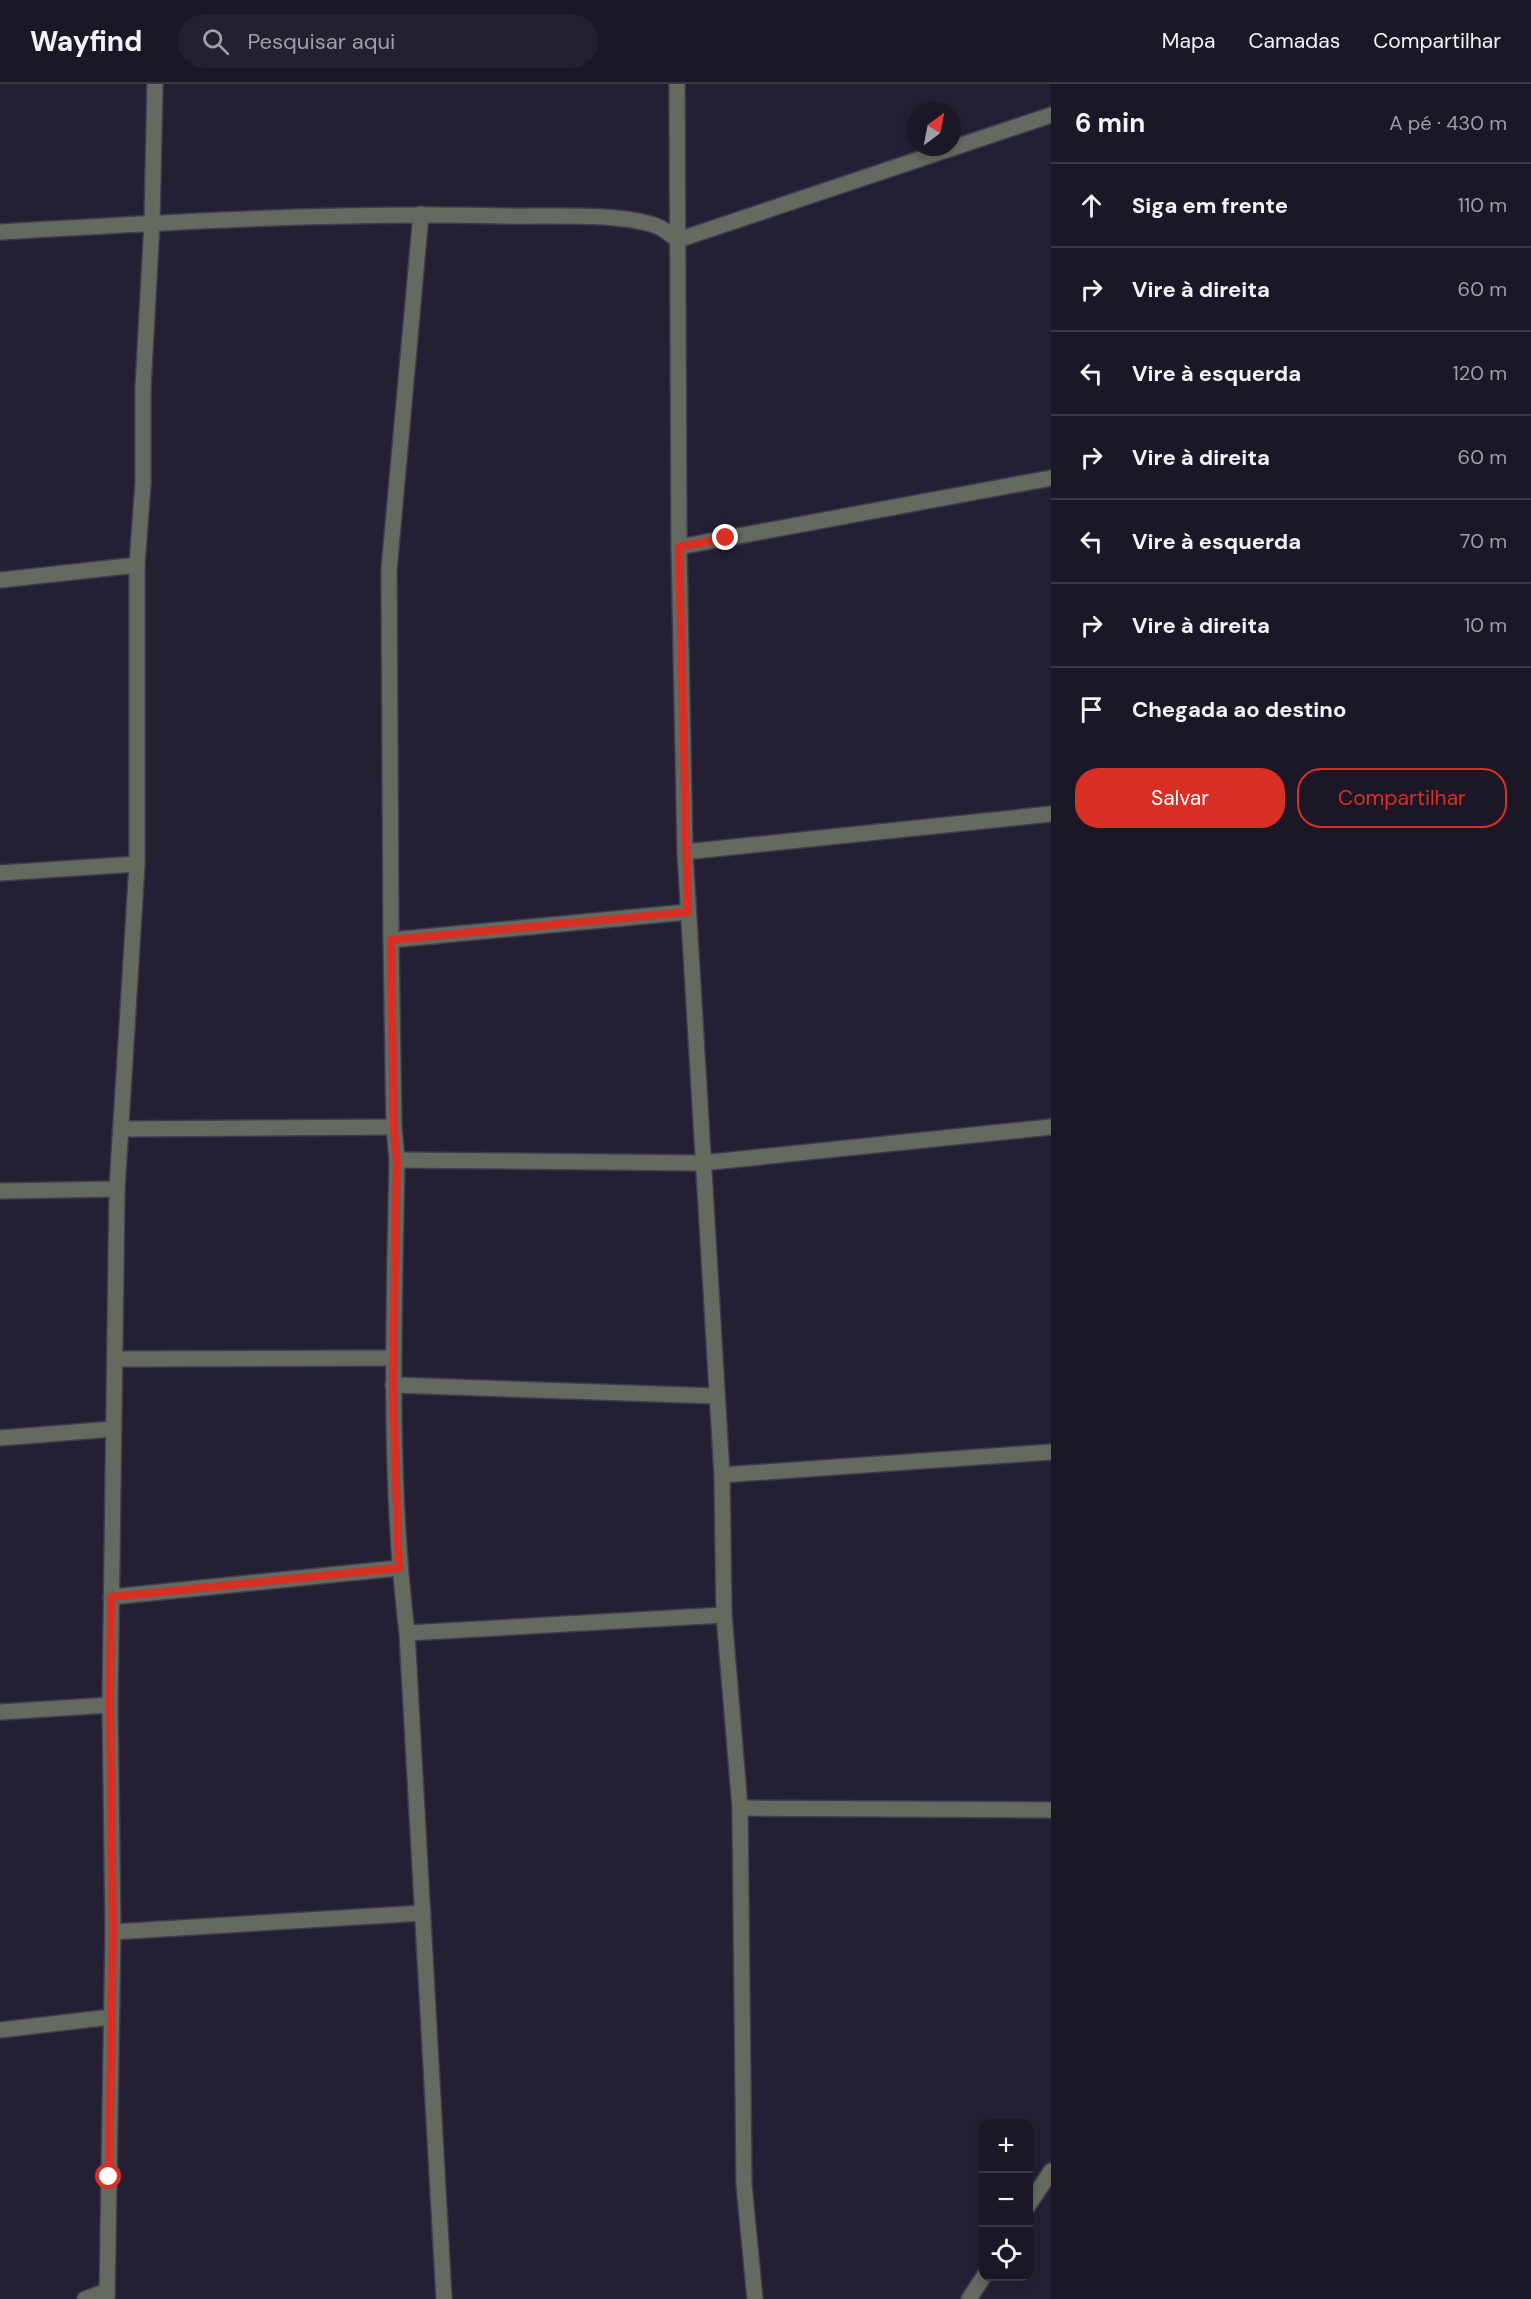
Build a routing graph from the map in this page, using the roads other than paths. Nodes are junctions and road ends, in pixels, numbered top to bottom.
1 (155, 84) edge
2 (677, 84) edge
3 (1051, 115) edge
4 (421, 214) junction
5 (152, 223) junction
6 (0, 232) edge
7 (678, 240) junction
8 (1051, 478) edge
9 (679, 547) junction
10 (137, 565) junction
11 (0, 580) edge
12 (1051, 814) edge
13 (685, 852) junction
14 (137, 864) junction
15 (0, 873) edge
16 (688, 912) junction
17 (391, 940) junction
18 (394, 1127) junction
19 (1051, 1127) edge
20 (121, 1129) junction
21 (397, 1160) junction
22 (702, 1163) junction
23 (117, 1189) junction
24 (0, 1191) edge
25 (393, 1358) junction
26 (116, 1359) junction
27 (393, 1385) junction
28 (716, 1396) junction
29 (113, 1429) junction
30 (0, 1438) edge
31 (1051, 1452) edge
32 (722, 1475) junction
33 (399, 1568) junction
34 (111, 1597) junction
35 (724, 1615) junction
36 (407, 1633) junction
37 (110, 1705) junction
38 (0, 1712) edge
39 (740, 1808) junction
40 (1051, 1810) edge
41 (423, 1913) junction
42 (113, 1932) junction
43 (111, 2017) junction
44 (0, 2030) edge
45 (1051, 2170) edge
46 (1033, 2199) edge
47 (981, 2281) edge
48 (107, 2295) edge
49 (85, 2299) edge
50 (444, 2299) edge
51 (755, 2299) edge
52 (969, 2299) edge

1 - 5 street
2 - 7 street
3 - 7 street
4 - 5 street
4 - 7 street
4 - 17 street
5 - 6 street
5 - 10 street
7 - 9 street
8 - 9 street
9 - 13 street
10 - 11 street
10 - 14 street
12 - 13 street
13 - 16 street
14 - 15 street
14 - 20 street
16 - 17 street
16 - 22 street
17 - 18 street
18 - 20 street
18 - 21 street
19 - 22 street
20 - 23 street
21 - 22 street
21 - 25 street
22 - 28 street
23 - 24 street
23 - 26 street
25 - 26 street
25 - 27 street
26 - 29 street
27 - 28 street
27 - 33 street
28 - 32 street
29 - 30 street
29 - 34 street
31 - 32 street
32 - 35 street
33 - 34 street
33 - 36 street
34 - 37 street
35 - 36 street
35 - 39 street
36 - 41 street
37 - 38 street
37 - 42 street
39 - 40 street
39 - 51 street
41 - 42 street
41 - 50 street
42 - 43 street
43 - 44 street
43 - 48 street
45 - 46 street
47 - 52 street
48 - 49 street

